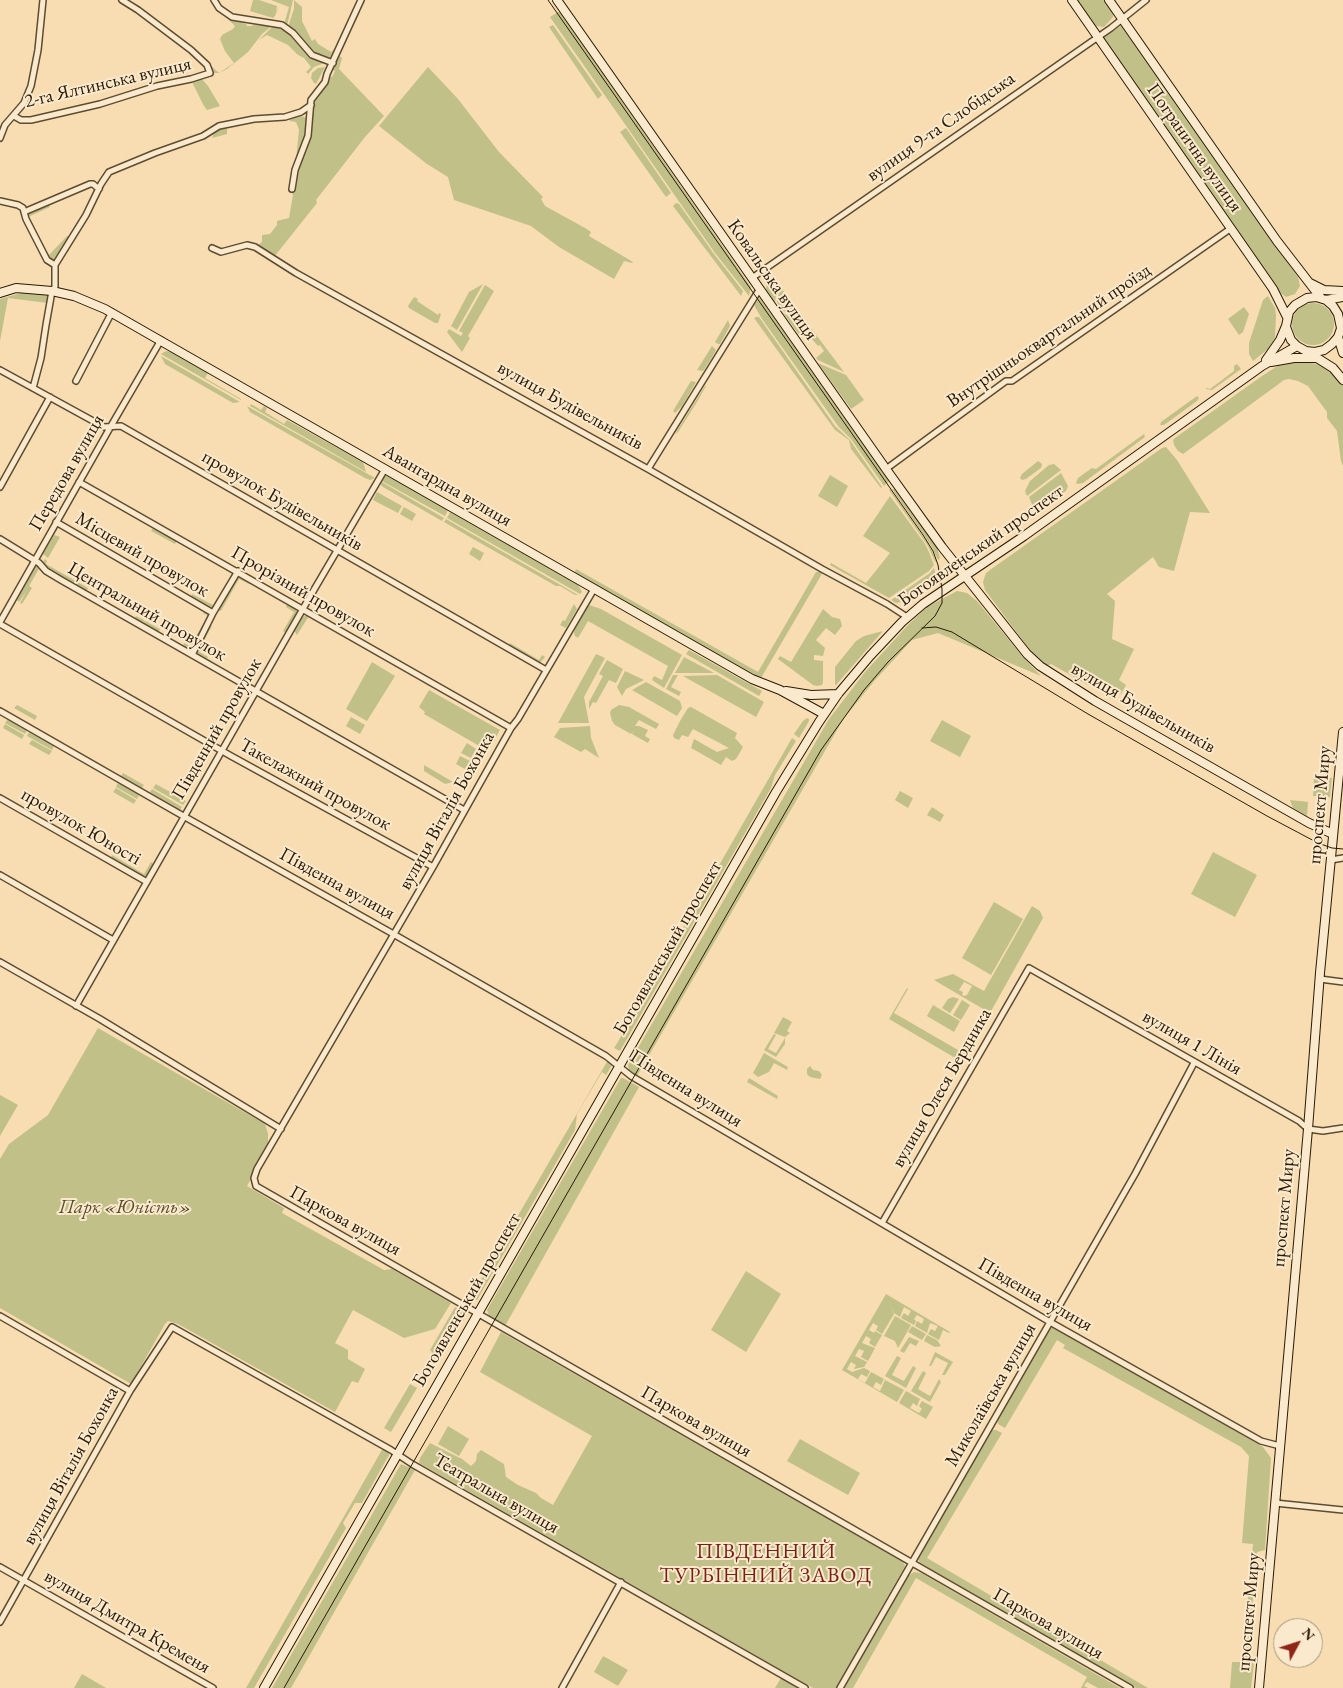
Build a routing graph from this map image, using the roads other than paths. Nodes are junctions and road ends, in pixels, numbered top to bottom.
1 (43, 0) edge
2 (122, 0) edge
3 (214, 0) edge
4 (361, 0) edge
5 (557, 0) edge
6 (1072, 0) edge
7 (1109, 0) edge
8 (1146, 0) edge
9 (1121, 18) junction
10 (1097, 37) junction
11 (333, 63) junction
12 (311, 105) junction
13 (14, 116) junction
14 (0, 138) edge
15 (99, 189) junction
16 (292, 189) dead end
17 (0, 201) edge
18 (24, 212) junction
19 (1230, 229) junction
20 (212, 248) dead end
21 (55, 265) junction
22 (752, 278) junction
23 (1306, 281) junction
24 (759, 290) junction
25 (52, 291) junction
26 (1343, 291) edge
27 (0, 293) edge
28 (1343, 297) edge
29 (1323, 299) junction
30 (112, 312) junction
31 (1287, 317) junction
32 (1342, 325) edge
33 (1286, 326) junction
34 (1338, 337) junction
35 (162, 340) junction
36 (1297, 346) junction
37 (1306, 351) junction
38 (1343, 353) edge
39 (1316, 358) junction
40 (1262, 366) junction
41 (0, 370) edge
42 (1343, 380) edge
43 (76, 381) dead end
44 (33, 388) junction
45 (50, 397) junction
46 (111, 426) junction
47 (385, 469) junction
48 (648, 469) junction
49 (886, 469) junction
50 (79, 482) junction
51 (0, 487) edge
52 (56, 522) junction
53 (0, 539) edge
54 (338, 550) junction
55 (35, 560) junction
56 (238, 571) junction
57 (965, 575) junction
58 (594, 589) junction
59 (303, 609) junction
60 (213, 613) junction
61 (907, 618) junction
62 (0, 623) edge
63 (192, 655) junction
64 (546, 670) junction
65 (780, 690) junction
66 (256, 692) junction
67 (838, 694) junction
68 (0, 711) edge
69 (824, 714) junction
70 (511, 728) junction
71 (1343, 732) edge
72 (222, 750) junction
73 (0, 798) edge
74 (464, 810) junction
75 (185, 816) junction
76 (1333, 834) junction
77 (1343, 858) edge
78 (1331, 860) junction
79 (433, 867) junction
80 (0, 874) edge
81 (147, 882) junction
82 (394, 934) junction
83 (113, 940) junction
84 (0, 962) edge
85 (1029, 968) joint
86 (1320, 979) junction
87 (1343, 982) edge
88 (76, 1006) junction
89 (1194, 1063) junction
90 (619, 1066) junction
91 (1343, 1128) edge
92 (280, 1129) junction
93 (1308, 1129) junction
94 (254, 1178) joint
95 (882, 1223) junction
96 (478, 1313) junction
97 (0, 1316) edge
98 (1050, 1322) junction
99 (172, 1327) joint
100 (130, 1391) junction
101 (1280, 1446) junction
102 (398, 1454) junction
103 (1275, 1503) junction
104 (1343, 1510) edge
105 (912, 1563) junction
106 (0, 1567) edge
107 (24, 1580) junction
108 (620, 1582) junction
109 (0, 1622) edge
110 (213, 1688) edge
111 (264, 1688) edge
112 (562, 1688) edge
113 (805, 1688) edge
114 (840, 1688) edge
115 (1130, 1688) edge
116 (1258, 1688) edge

1 - 13 street
2 - 13 street, 2-га Ялтинська вулиця
3 - 11 street
4 - 11 street
5 - 22 main road, Ковальська вулиця
6 - 10 main road, Погранична вулиця
7 - 9 main road, Погранична вулиця
8 - 9 street, вулиця 9-та Слобідська
9 - 10 street, вулиця 9-та Слобідська
9 - 23 main road, Погранична вулиця
10 - 19 main road, Погранична вулиця
10 - 22 street, вулиця 9-та Слобідська
11 - 12 street
12 - 15 street
12 - 16 street
13 - 14 street
15 - 18 street
15 - 21 street
17 - 18 street
18 - 21 street
19 - 31 main road, Погранична вулиця
19 - 49 street, Внутрішньоквартальний проїзд
20 - 48 street, вулиця Будівельників
21 - 25 street
22 - 24 main road, Ковальська вулиця
23 - 26 main road
23 - 29 main road, Погранична вулиця
24 - 48 street
24 - 49 main road, Ковальська вулиця
25 - 27 main road, Авангардна вулиця
25 - 30 main road, Авангардна вулиця
25 - 44 street
28 - 29 main road
29 - 31 main road
29 - 32 main road
30 - 35 main road, Авангардна вулиця
30 - 43 street
31 - 33 main road, Богоявленський проспект
32 - 34 main road
33 - 36 main road
33 - 40 main road, Богоявленський проспект
34 - 37 main road
34 - 38 main road
35 - 46 street, Передова вулиця
35 - 47 main road, Авангардна вулиця
36 - 37 main road
36 - 40 main road, Богоявленський проспект
37 - 39 main road
39 - 40 main road
39 - 42 main road
40 - 57 main road, Богоявленський проспект
41 - 44 street, провулок Будівельників
44 - 45 street, провулок Будівельників
45 - 46 street, провулок Будівельників
45 - 51 street
46 - 50 street, Передова вулиця
46 - 54 street, провулок Будівельників
47 - 54 street, Південний провулок
47 - 58 main road, Авангардна вулиця
48 - 61 street, вулиця Будівельників
49 - 57 main road, Ковальська вулиця
50 - 52 street, Передова вулиця
50 - 56 street, Прорізний провулок
52 - 55 street, Передова вулиця
52 - 60 street, Місцевий провулок
53 - 55 street, Центральний провулок
54 - 59 street, Південний провулок
54 - 64 street, провулок Будівельників
55 - 62 street, Передова вулиця
55 - 63 street, Центральний провулок
56 - 59 street, Прорізний провулок
56 - 60 street, Місцевий провулок
57 - 61 main road, Богоявленський проспект
57 - 76 main road, вулиця Будівельників
58 - 64 street, вулиця Віталія Бохонка
58 - 65 main road, Авангардна вулиця
59 - 66 street, Південний провулок
59 - 70 street, Прорізний провулок
60 - 63 street, Місцевий провулок
61 - 67 main road, Богоявленський проспект
62 - 72 street, Такелажний провулок
63 - 66 street, Центральний провулок
64 - 70 street, вулиця Віталія Бохонка
65 - 67 main road
65 - 69 main road, Авангардна вулиця
66 - 72 street, Південний провулок
66 - 74 street, Центральний провулок
67 - 69 main road, Богоявленський проспект
68 - 75 street, Південна вулиця
69 - 90 main road, Богоявленський проспект
70 - 74 street, вулиця Віталія Бохонка
71 - 76 main road, проспект Миру
72 - 75 street, Південний провулок
72 - 79 street, Такелажний провулок
73 - 81 street, провулок Юності
74 - 79 street, вулиця Віталія Бохонка
75 - 81 street, Південний провулок
75 - 82 street, Південна вулиця
76 - 78 main road, проспект Миру
77 - 78 street
78 - 86 main road, проспект Миру
79 - 82 street, вулиця Віталія Бохонка
80 - 83 street
81 - 83 street, Південний провулок
82 - 90 street, Південна вулиця
82 - 92 street, вулиця Віталія Бохонка
83 - 88 street, Південний провулок
84 - 88 street
85 - 89 street, вулиця 1 Лінія
85 - 95 street, вулиця Олеся Бердника
86 - 87 street
86 - 93 main road, проспект Миру
88 - 92 street
89 - 93 street, вулиця 1 Лінія
89 - 98 street, Миколаївська вулиця
90 - 95 street, Південна вулиця
90 - 96 main road, Богоявленський проспект
91 - 93 street
92 - 94 street, вулиця Віталія Бохонка
93 - 101 main road, проспект Миру
94 - 96 street, Паркова вулиця
95 - 98 street, Південна вулиця
96 - 102 main road, Богоявленський проспект
96 - 105 street, Паркова вулиця
97 - 100 street
98 - 101 street, Південна вулиця
98 - 105 street, Миколаївська вулиця
99 - 100 street, вулиця Віталія Бохонка
99 - 102 street, Театральна вулиця
100 - 107 street, вулиця Віталія Бохонка
101 - 103 main road, проспект Миру
102 - 108 street, Театральна вулиця
102 - 111 main road, Богоявленський проспект
103 - 104 street
103 - 116 main road, проспект Миру
105 - 114 street, Миколаївська вулиця
105 - 115 street, Паркова вулиця
106 - 107 street, вулиця Дмитра Кременя
107 - 109 street, вулиця Віталія Бохонка
107 - 110 street, вулиця Дмитра Кременя
108 - 112 street
108 - 113 street, Театральна вулиця

